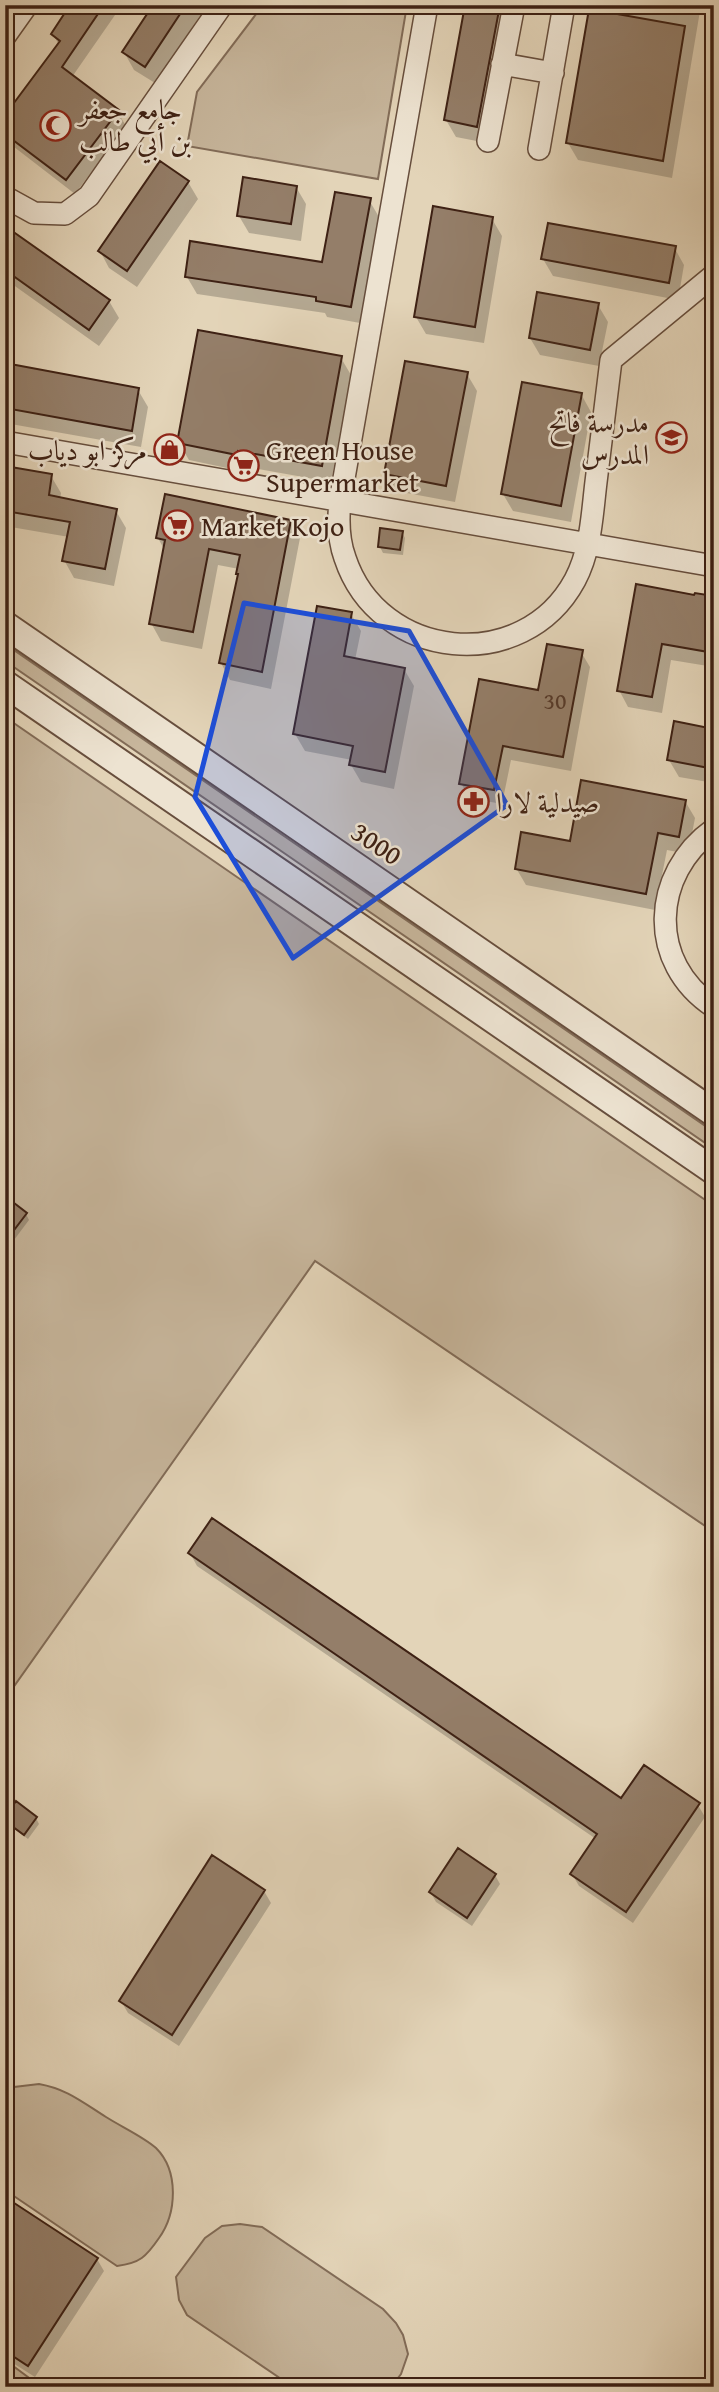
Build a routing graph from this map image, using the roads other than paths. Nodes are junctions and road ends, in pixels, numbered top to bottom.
1 (27, 5) edge
2 (222, 5) edge
3 (426, 5) edge
4 (514, 5) edge
5 (565, 5) edge
6 (5, 36) edge
7 (502, 64) junction
8 (553, 73) junction
9 (488, 141) dead end
10 (539, 149) dead end
11 (5, 197) edge
12 (714, 275) edge
13 (5, 442) edge
14 (340, 500) junction
15 (588, 544) junction
16 (714, 566) edge
17 (5, 625) edge
18 (5, 684) edge
19 (714, 829) edge
20 (714, 1007) edge
21 (714, 1112) edge
22 (714, 1171) edge

1 - 6 street
2 - 11 street
3 - 14 street
4 - 7 street
5 - 8 street
7 - 8 street
7 - 9 street
8 - 10 street
12 - 15 street
13 - 14 street
14 - 15 street
14 - 15 street
15 - 16 street
17 - 21 street, 3000
18 - 22 street
19 - 20 street

